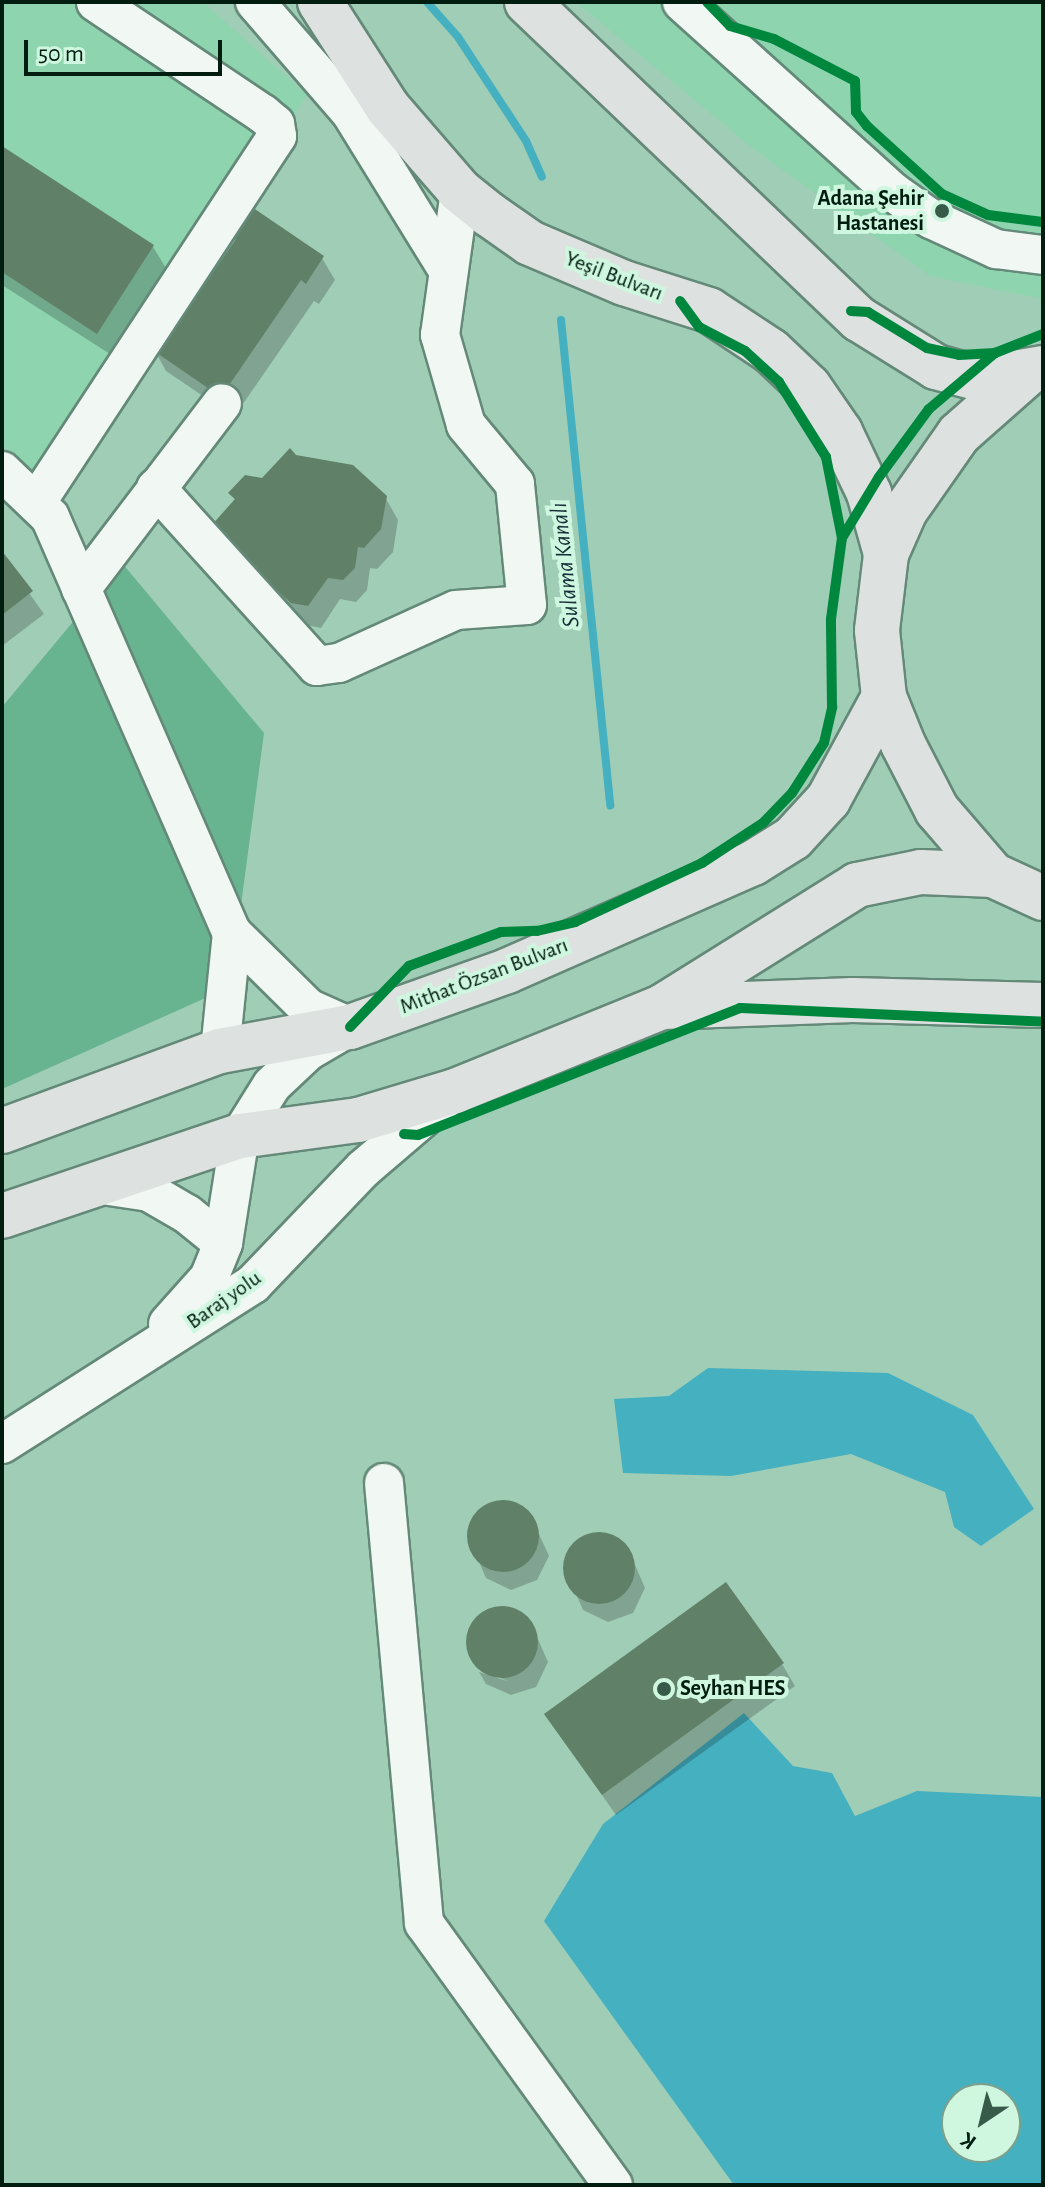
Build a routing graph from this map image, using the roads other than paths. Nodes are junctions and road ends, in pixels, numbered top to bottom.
1 (96, 2) edge
2 (255, 2) edge
3 (320, 2) edge
4 (527, 2) edge
5 (682, 2) edge
6 (460, 191) junction
7 (1043, 255) edge
8 (446, 267) junction
9 (1036, 370) edge
10 (222, 403) dead end
11 (2, 471) edge
12 (156, 488) junction
13 (36, 503) junction
14 (886, 554) junction
15 (81, 589) junction
16 (884, 697) junction
17 (993, 875) junction
18 (1043, 898) edge
19 (232, 933) junction
20 (1043, 1005) edge
21 (662, 1007) junction
22 (350, 1027) junction
23 (220, 1051) junction
24 (455, 1091) junction
25 (2, 1131) edge
26 (240, 1136) junction
27 (96, 1184) junction
28 (2, 1216) edge
29 (223, 1243) junction
30 (134, 1362) junction
31 (2, 1444) edge
32 (384, 1483) dead end
33 (613, 2185) edge

1 - 13 street
2 - 8 street
3 - 6 main road, Yeşil Bulvarı
4 - 9 main road
5 - 7 street
6 - 8 street
6 - 14 main road, Yeşil Bulvarı
8 - 12 street
9 - 14 main road
10 - 12 street
11 - 13 street
12 - 15 street
13 - 15 street
14 - 16 main road
15 - 19 street
16 - 17 main road
16 - 22 main road, Mithat Özsan Bulvarı
17 - 18 main road
17 - 21 main road
19 - 22 street
19 - 23 street
20 - 21 main road
21 - 24 main road
22 - 23 main road, Mithat Özsan Bulvarı
22 - 26 street
23 - 25 main road, Mithat Özsan Bulvarı
24 - 26 main road
24 - 30 street, Baraj yolu
26 - 27 main road
26 - 29 street
27 - 28 main road
27 - 29 street
29 - 30 street
30 - 31 street, Baraj yolu
32 - 33 street

